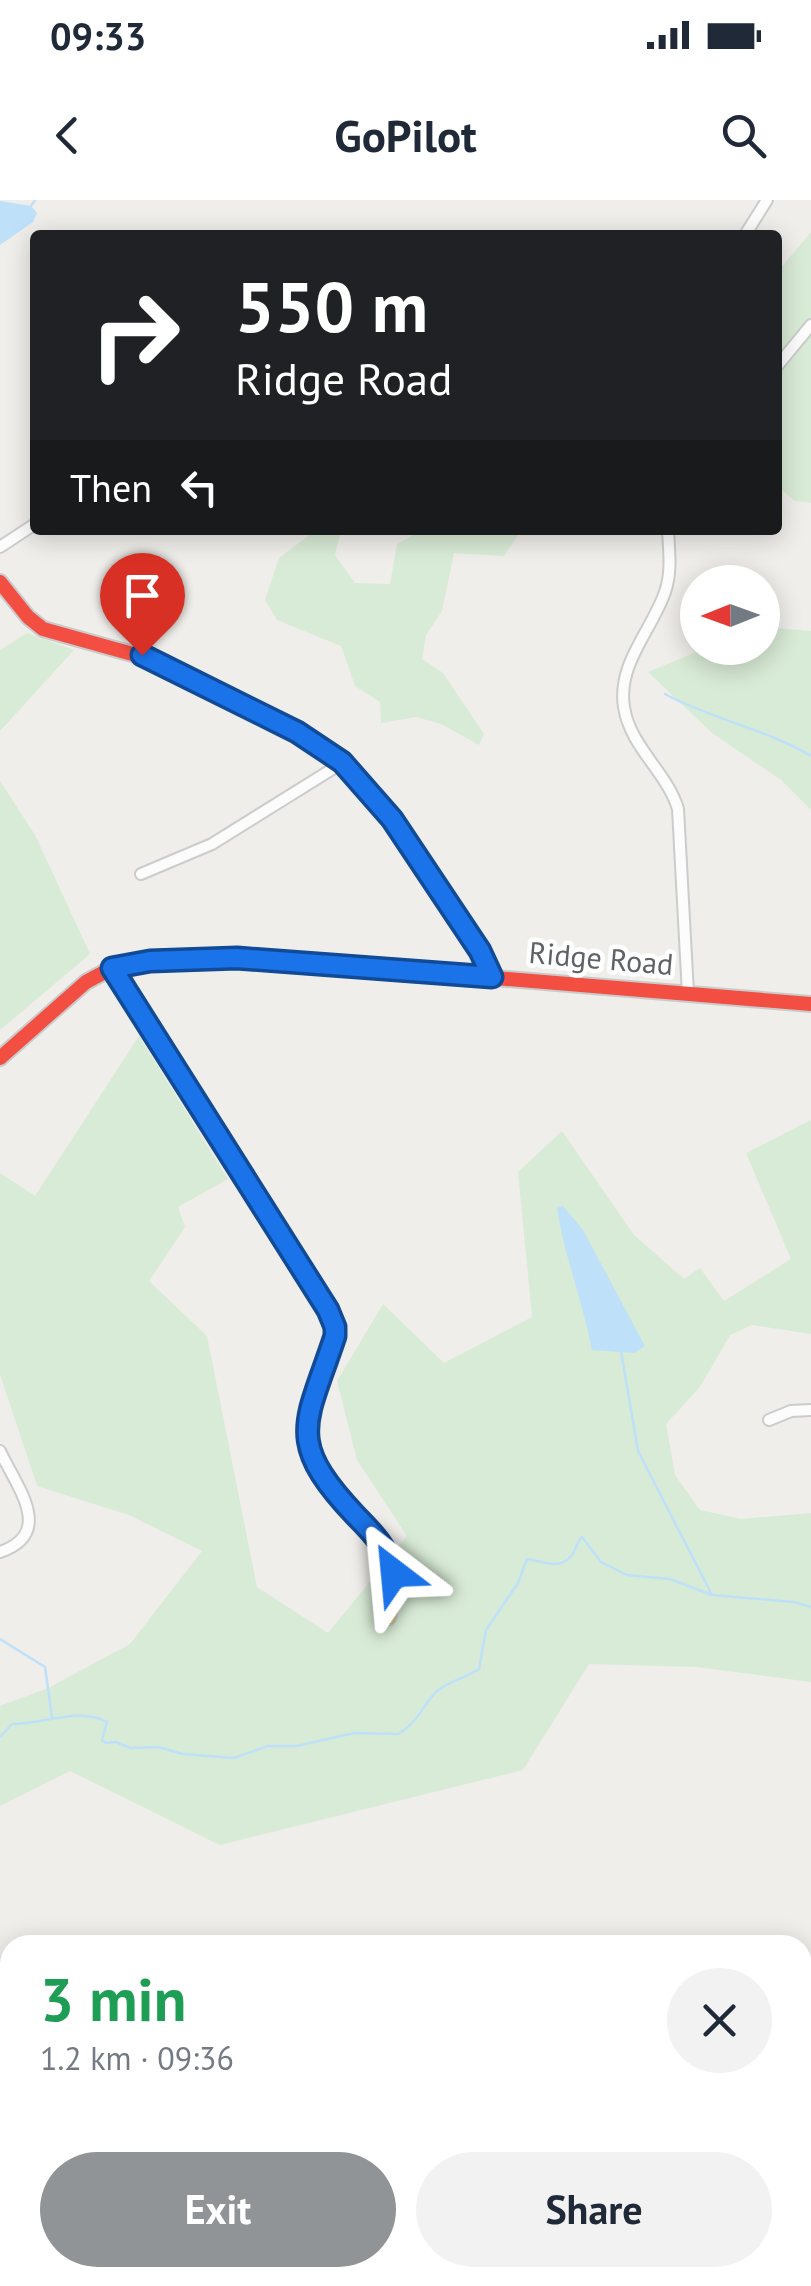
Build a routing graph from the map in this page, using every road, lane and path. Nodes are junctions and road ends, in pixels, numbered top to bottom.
1 (767, 200) edge
2 (748, 230) edge
3 (811, 325) edge
4 (782, 360) edge
5 (30, 527) edge
6 (668, 535) edge
7 (0, 547) edge
8 (0, 582) edge
9 (342, 762) junction
10 (140, 874) dead end
11 (112, 968) junction
12 (492, 977) junction
13 (688, 994) junction
14 (811, 1004) edge
15 (0, 1058) edge
16 (811, 1410) edge
17 (769, 1420) dead end
18 (0, 1452) edge
19 (0, 1552) edge
20 (388, 1617) dead end

1 - 2 street
3 - 4 street
5 - 7 street
6 - 13 street
8 - 9 street
9 - 10 street
9 - 12 street
11 - 12 street, Ridge Road
11 - 15 street, Ridge Road
11 - 20 street
12 - 13 street, Ridge Road
13 - 14 street, Ridge Road
16 - 17 street
18 - 19 street

